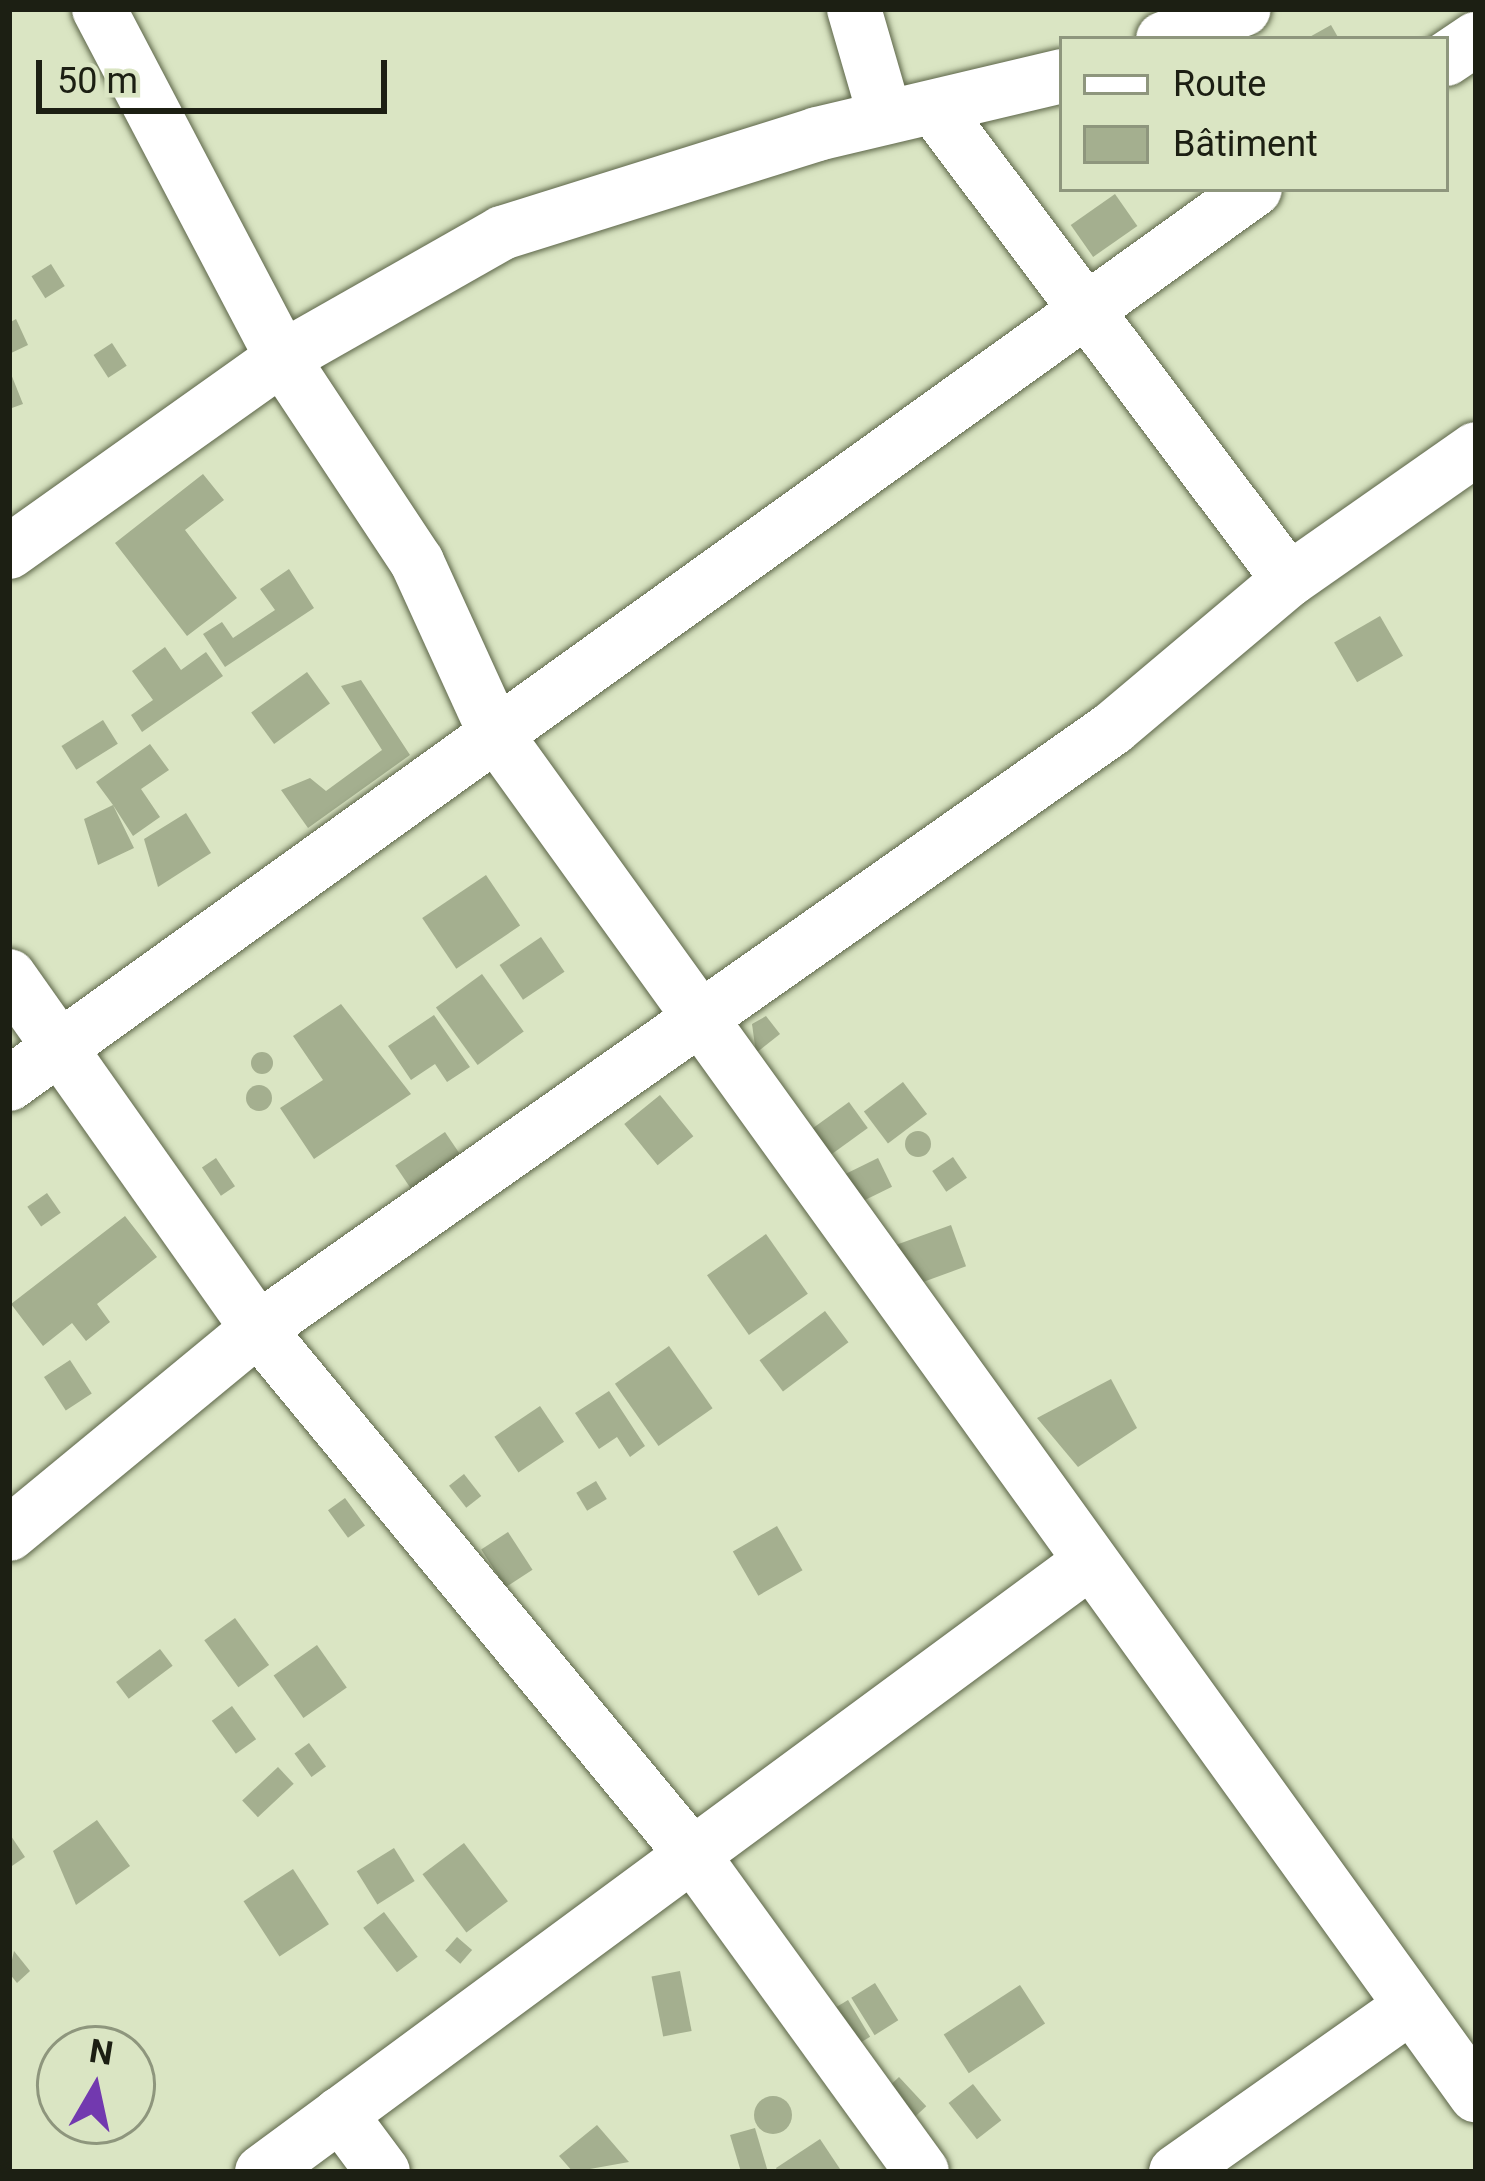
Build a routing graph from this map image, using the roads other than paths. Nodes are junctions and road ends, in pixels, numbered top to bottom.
1 (99, 9) edge
2 (854, 9) edge
3 (1244, 9) edge
4 (1171, 36) edge
5 (1476, 39) edge
6 (1449, 57) edge
7 (1059, 77) edge
8 (910, 112) junction
9 (1251, 192) edge
10 (1078, 311) junction
11 (282, 358) junction
12 (1476, 449) edge
13 (9, 552) edge
14 (1289, 580) junction
15 (496, 733) junction
16 (9, 976) edge
17 (704, 1015) junction
18 (60, 1045) junction
19 (9, 1084) edge
20 (258, 1329) junction
21 (9, 1534) edge
22 (1088, 1563) junction
23 (692, 1854) junction
24 (1411, 2006) junction
25 (1476, 2095) edge
26 (340, 2114) junction
27 (262, 2172) edge
28 (383, 2172) edge
29 (922, 2172) edge
30 (1176, 2172) edge

1 - 11 street
2 - 8 street
3 - 4 street
5 - 6 street
7 - 8 street
8 - 10 street
8 - 11 street
9 - 10 street
10 - 14 street
10 - 15 street
11 - 13 street
11 - 15 street
12 - 14 street
14 - 17 street
15 - 17 street
15 - 18 street
16 - 18 street
17 - 20 street
17 - 22 street
18 - 19 street
18 - 20 street
20 - 21 street
20 - 23 street
22 - 23 street
22 - 24 street
23 - 26 street
23 - 29 street
24 - 25 street
24 - 30 street
26 - 27 street
26 - 28 street

